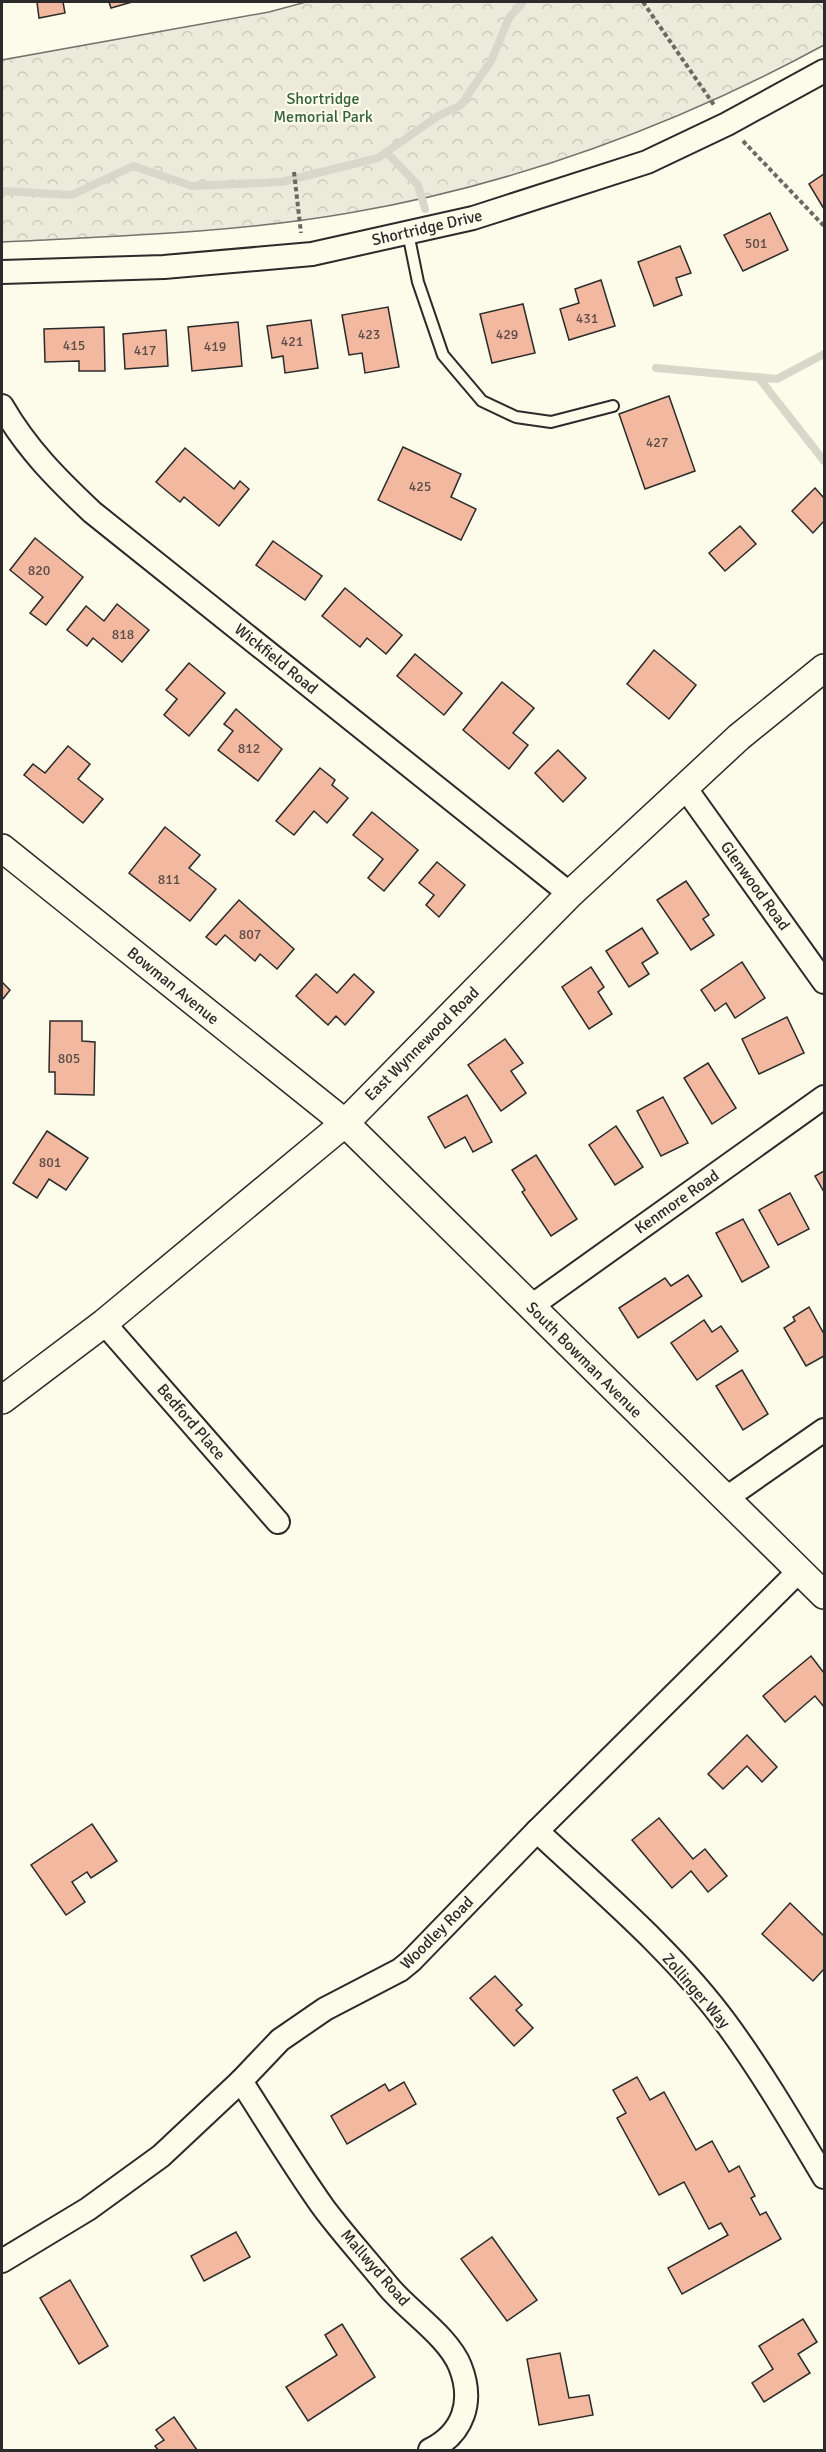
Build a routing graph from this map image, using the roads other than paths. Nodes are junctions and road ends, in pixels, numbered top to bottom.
1 (825, 71) edge
2 (408, 233) junction
3 (2, 272) edge
4 (2, 406) edge
5 (613, 406) dead end
6 (825, 668) edge
7 (686, 789) junction
8 (2, 848) edge
9 (570, 894) junction
10 (825, 982) edge
11 (825, 1097) edge
12 (345, 1123) junction
13 (531, 1307) junction
14 (105, 1323) junction
15 (2, 1400) edge
16 (825, 1430) edge
17 (725, 1499) junction
18 (278, 1522) dead end
19 (799, 1571) junction
20 (825, 1595) edge
21 (537, 1831) junction
22 (241, 2081) junction
23 (825, 2176) edge
24 (2, 2261) edge
25 (430, 2451) edge

1 - 2 street, Shortridge Drive
2 - 3 street, Shortridge Drive
2 - 5 lane
4 - 9 street, Wickfield Road
6 - 7 street, East Wynnewood Road
7 - 9 street, East Wynnewood Road
7 - 10 street, Glenwood Road
8 - 12 street, Bowman Avenue
9 - 12 street, East Wynnewood Road
11 - 13 street, Kenmore Road
12 - 13 street, South Bowman Avenue
12 - 14 street, East Wynnewood Road
13 - 17 street, South Bowman Avenue
14 - 15 street, East Wynnewood Road
14 - 18 street, Bedford Place
16 - 17 street
17 - 19 street, South Bowman Avenue
19 - 20 street, South Bowman Avenue
19 - 21 street, Woodley Road
21 - 22 street, Woodley Road
21 - 23 street, Zollinger Way
22 - 24 street, Woodley Road
22 - 25 street, Mallwyd Road

